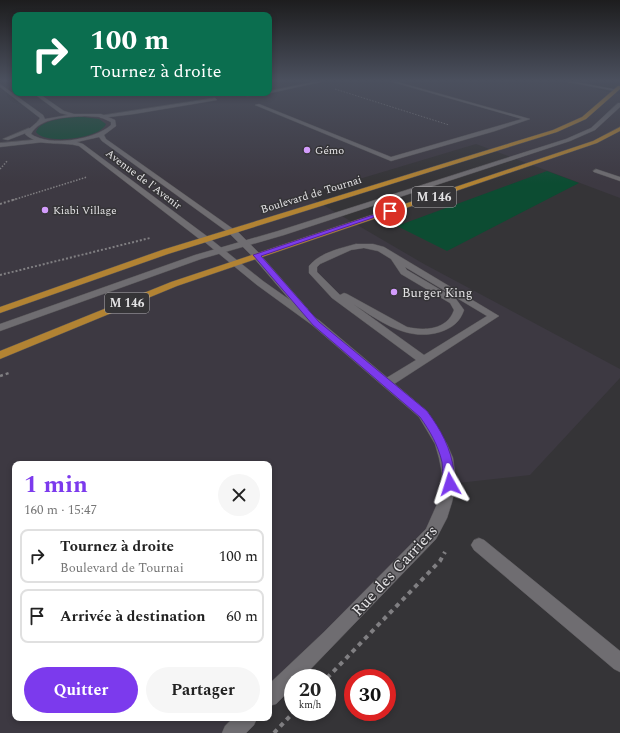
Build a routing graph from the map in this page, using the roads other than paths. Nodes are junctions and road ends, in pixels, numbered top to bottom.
1 (40, 115) edge
2 (76, 115) edge
3 (82, 115) edge
4 (115, 115) edge
5 (145, 115) edge
6 (282, 115) edge
7 (513, 115) edge
8 (588, 115) edge
9 (608, 115) edge
10 (101, 116) junction
11 (131, 119) dead end
12 (40, 123) junction
13 (120, 123) dead end
14 (113, 126) junction
15 (29, 130) junction
16 (620, 130) edge
17 (101, 135) junction
18 (0, 141) edge
19 (42, 141) junction
20 (68, 142) junction
21 (0, 145) edge
22 (596, 171) dead end
23 (620, 179) edge
24 (232, 231) junction
25 (205, 239) junction
26 (245, 244) junction
27 (220, 250) junction
28 (256, 255) junction
29 (394, 257) junction
30 (234, 262) junction
31 (328, 289) junction
32 (0, 310) edge
33 (316, 323) junction
34 (0, 328) edge
35 (0, 356) edge
36 (424, 360) junction
37 (387, 383) junction
38 (478, 545) dead end
39 (620, 663) edge
40 (272, 694) edge
41 (244, 721) edge
42 (232, 733) edge

1 - 12 main road
2 - 12 main road
3 - 10 main road
4 - 10 main road
5 - 11 main road
6 - 7 main road
8 - 24 main road, Boulevard de Tournai / M 146
9 - 26 main road
10 - 14 main road
12 - 15 main road
13 - 14 main road
14 - 17 main road
15 - 18 main road
15 - 19 main road
16 - 28 main road, M 146
17 - 20 main road
17 - 24 main road, Avenue de l'Avenir
19 - 20 main road
19 - 21 main road
20 - 25 main road, Avenue de l'Avenir
22 - 23 main road
24 - 25 main road, Boulevard de Tournai / M 146
24 - 26 main road, Rue des Carriers
25 - 27 main road, Rue des Carriers
25 - 32 main road, Boulevard de Tournai / M 146
26 - 27 main road
26 - 28 main road, Rue des Carriers
27 - 30 main road, Rue des Carriers
27 - 34 main road
28 - 30 main road, M 146
28 - 33 main road, Rue des Carriers
29 - 31 main road
29 - 31 main road
29 - 36 main road
30 - 33 main road, Rue des Carriers
30 - 35 main road, M 146
31 - 36 main road
33 - 37 main road, Rue des Carriers
36 - 37 main road
37 - 40 main road, Rue des Carriers
38 - 39 main road
41 - 42 main road

